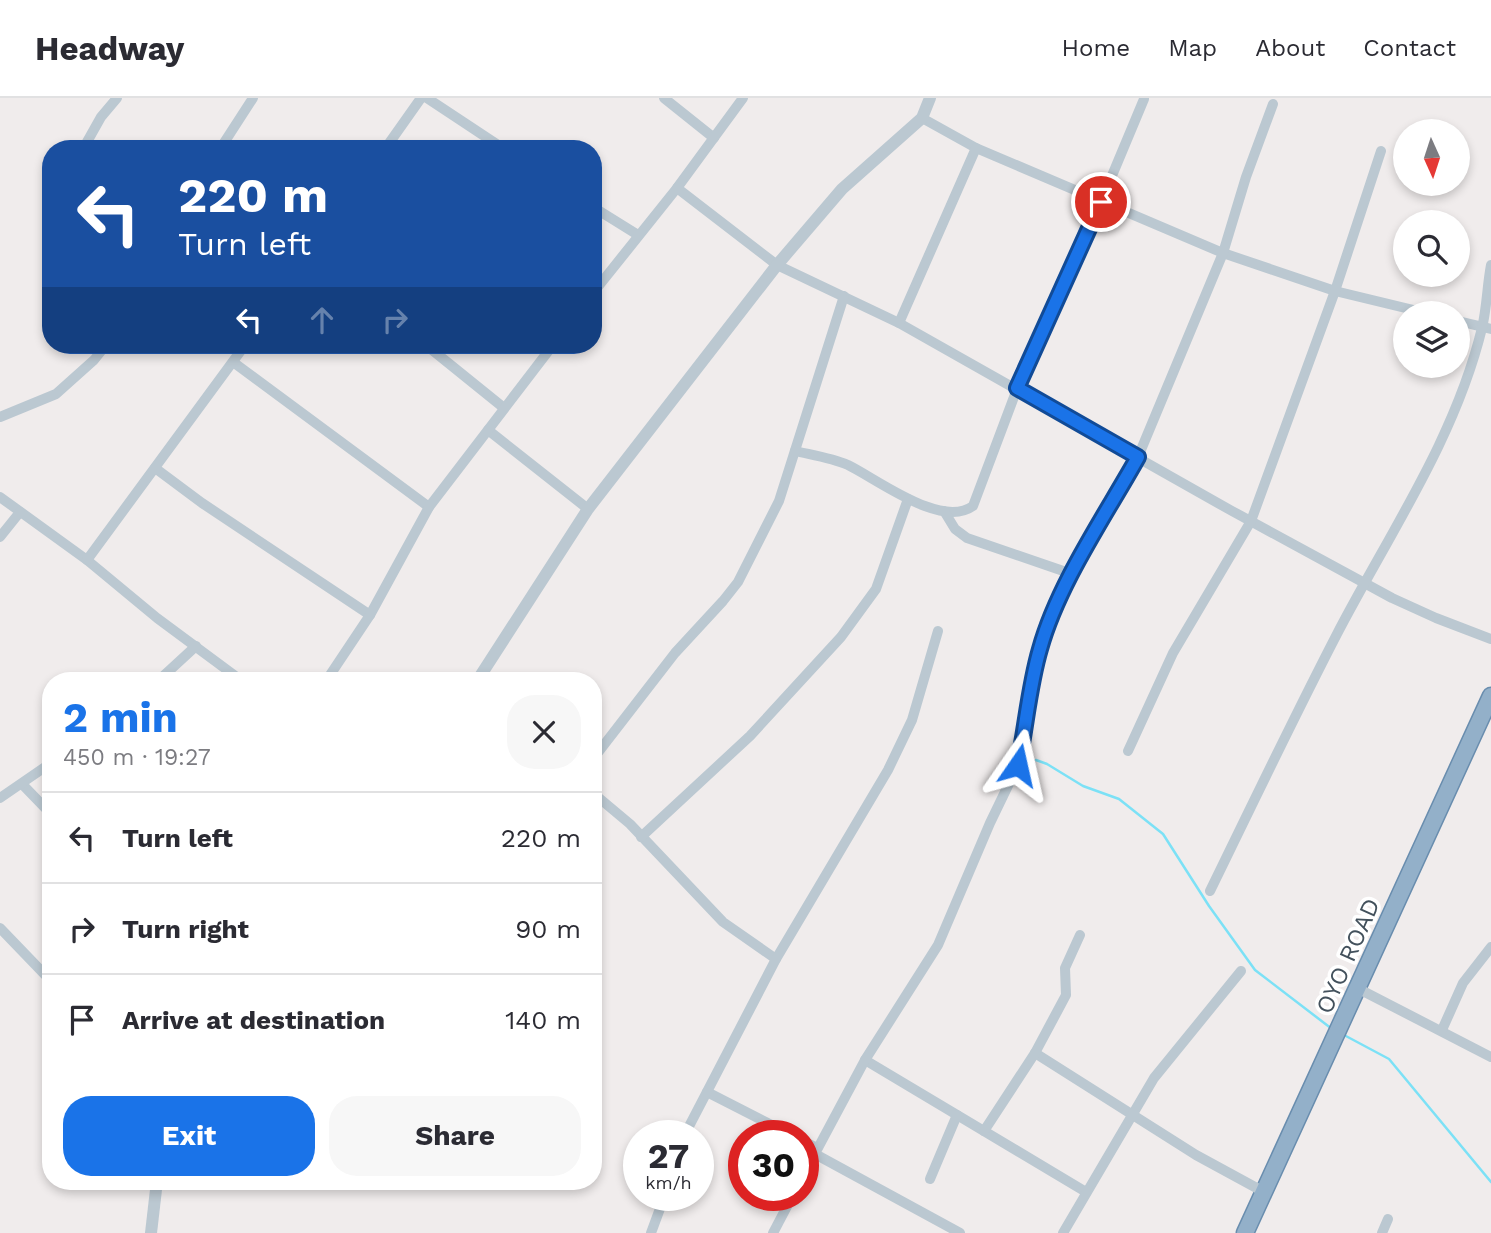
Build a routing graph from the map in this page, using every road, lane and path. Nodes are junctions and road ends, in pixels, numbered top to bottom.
1 (117, 98) edge
2 (253, 98) edge
3 (424, 98) edge
4 (664, 98) edge
5 (743, 98) edge
6 (930, 98) edge
7 (1144, 99) edge
8 (1273, 104) dead end
9 (922, 118) junction
10 (714, 138) junction
11 (88, 140) edge
12 (226, 140) edge
13 (393, 140) edge
14 (491, 140) edge
15 (976, 148) junction
16 (1381, 151) dead end
17 (677, 188) junction
18 (1101, 202) junction
19 (602, 213) edge
20 (638, 235) junction
21 (1223, 253) junction
22 (777, 265) junction
23 (1491, 265) edge
24 (602, 281) edge
25 (1335, 291) junction
26 (845, 296) junction
27 (1393, 305) edge
28 (899, 323) junction
29 (1487, 328) edge
30 (99, 354) edge
31 (239, 354) edge
32 (437, 354) edge
33 (546, 354) edge
34 (233, 362) junction
35 (1017, 388) junction
36 (504, 408) junction
37 (0, 417) edge
38 (488, 430) junction
39 (795, 451) junction
40 (1138, 457) junction
41 (155, 468) junction
42 (0, 497) edge
43 (908, 499) junction
44 (429, 507) junction
45 (588, 509) junction
46 (944, 511) junction
47 (20, 512) junction
48 (1251, 521) junction
49 (0, 537) edge
50 (87, 560) junction
51 (1072, 574) junction
52 (1367, 583) junction
53 (370, 615) junction
54 (937, 631) dead end
55 (1491, 639) edge
56 (196, 646) junction
57 (168, 672) edge
58 (231, 672) edge
59 (332, 672) edge
60 (483, 672) edge
61 (1491, 696) edge
62 (602, 747) edge
63 (1128, 751) dead end
64 (42, 770) edge
65 (22, 784) junction
66 (0, 798) edge
67 (602, 801) edge
68 (42, 805) edge
69 (641, 837) junction
70 (1210, 891) dead end
71 (2, 934) edge
72 (1080, 935) dead end
73 (1491, 947) edge
74 (776, 958) junction
75 (1241, 971) dead end
76 (42, 972) edge
77 (1357, 988) junction
78 (1442, 1030) junction
79 (1035, 1053) junction
80 (1491, 1057) edge
81 (865, 1060) junction
82 (706, 1092) junction
83 (957, 1115) junction
84 (1133, 1115) junction
85 (692, 1120) edge
86 (761, 1120) edge
87 (984, 1131) junction
88 (819, 1145) edge
89 (819, 1153) edge
90 (930, 1179) dead end
91 (156, 1190) edge
92 (1086, 1192) junction
93 (1264, 1192) junction
94 (659, 1211) edge
95 (785, 1211) edge
96 (1388, 1219) dead end
97 (151, 1233) edge
98 (651, 1233) edge
99 (773, 1233) edge
100 (960, 1233) edge
101 (1063, 1233) edge
102 (1245, 1233) edge
103 (1382, 1233) edge

1 - 11 street
2 - 12 street
3 - 13 street
3 - 14 street
4 - 10 street
5 - 10 street
6 - 9 street
7 - 18 street
8 - 21 street
9 - 15 street
9 - 22 street
10 - 17 street
15 - 18 street
15 - 28 street
16 - 25 street
17 - 20 street
17 - 22 street
18 - 21 street
18 - 35 street
19 - 20 street
20 - 24 street
21 - 25 street
21 - 40 street
22 - 26 street
22 - 45 street
23 - 29 street
25 - 27 street
25 - 48 street
26 - 28 street
26 - 39 street
28 - 35 street
29 - 52 street
30 - 37 street
31 - 34 street
32 - 36 street
33 - 36 street
34 - 41 street
34 - 44 street
35 - 40 street
35 - 46 street
36 - 38 street
38 - 44 street
38 - 45 street
39 - 43 street
39 - 62 street
40 - 48 street
40 - 51 street
41 - 50 street
41 - 53 street
42 - 47 street
43 - 46 street
43 - 69 street
44 - 53 street
45 - 60 street
46 - 51 street
47 - 49 street
47 - 50 street
48 - 52 street
48 - 63 street
50 - 56 street
51 - 81 street
52 - 55 street
52 - 70 street
53 - 59 street
54 - 74 street
56 - 57 street
56 - 58 street
61 - 77 highway, OYO ROAD
64 - 65 street
65 - 66 street
65 - 68 street
67 - 69 street
69 - 74 street
71 - 76 street
72 - 79 street
73 - 78 street
74 - 82 street
75 - 84 street
77 - 78 street
77 - 93 highway, OYO ROAD
78 - 80 street
79 - 84 street
79 - 87 street
81 - 83 street
81 - 88 street
82 - 85 street
82 - 86 street
83 - 87 street
83 - 90 street
84 - 92 street
84 - 93 street
87 - 92 street
89 - 100 street
91 - 97 street
92 - 101 street
93 - 102 highway, OYO ROAD
94 - 98 street
95 - 99 street
96 - 103 street

